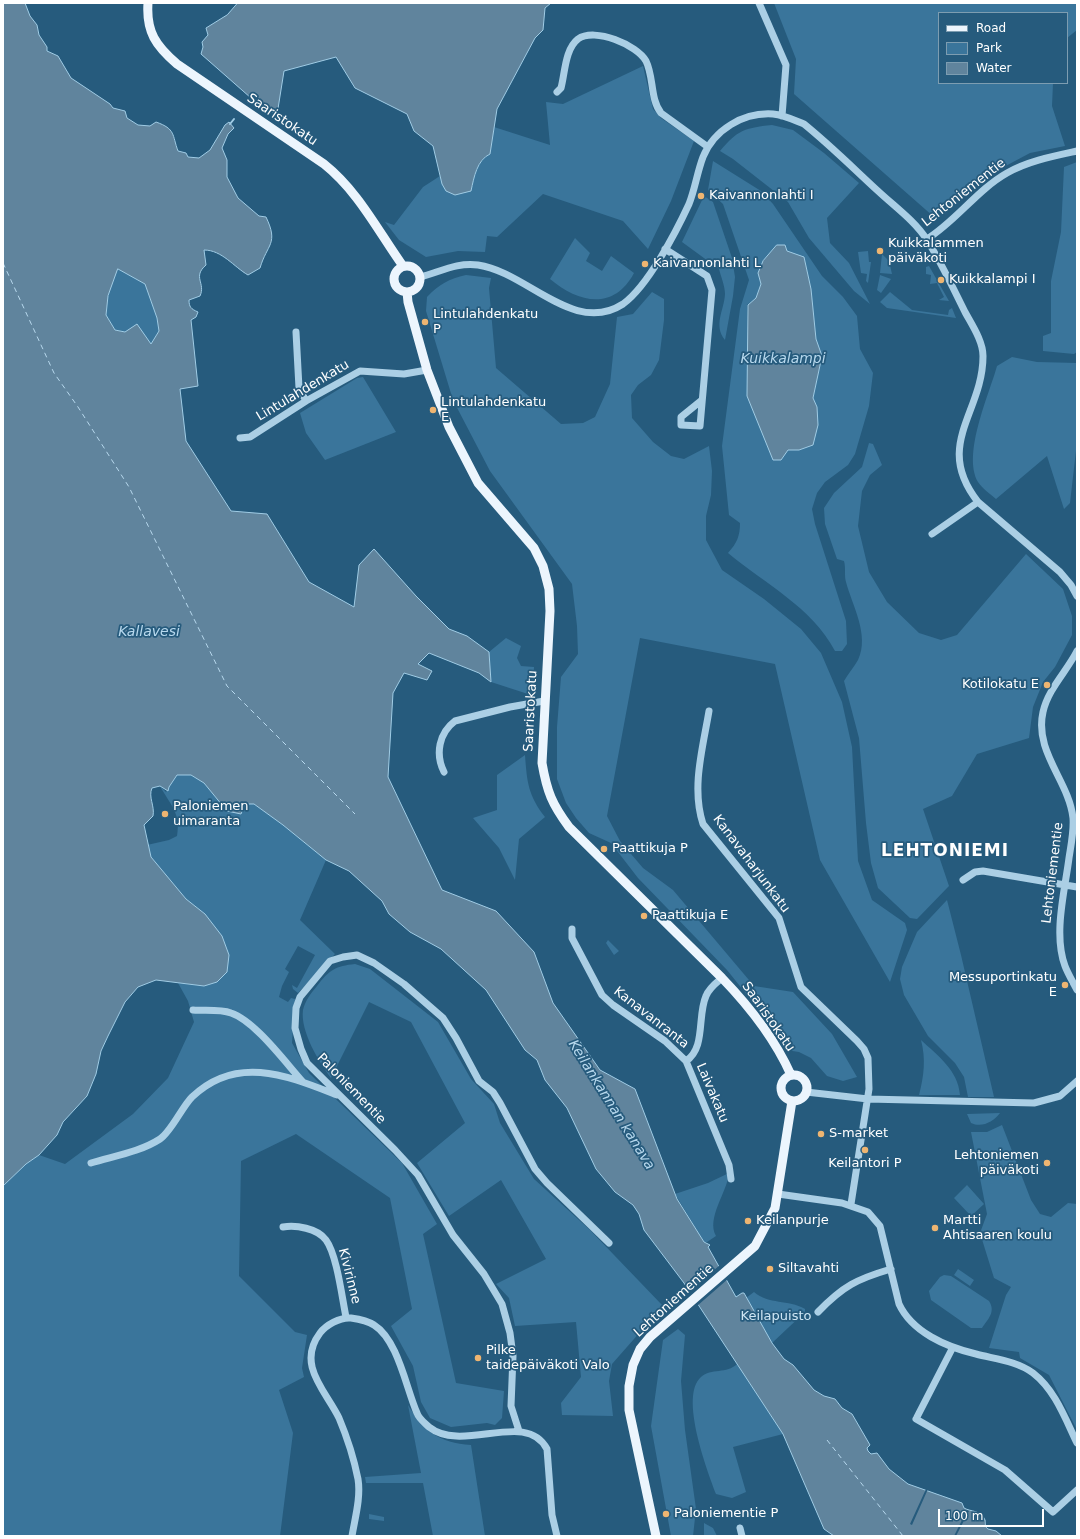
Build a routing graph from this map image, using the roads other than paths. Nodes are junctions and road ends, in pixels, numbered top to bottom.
1 (148, 3) edge
2 (760, 3) edge
3 (557, 92) dead end
4 (782, 116) junction
5 (708, 147) junction
6 (1077, 151) edge
7 (927, 239) junction
8 (665, 249) junction
9 (403, 266) junction
10 (420, 277) junction
11 (407, 292) junction
12 (296, 332) dead end
13 (427, 370) junction
14 (702, 400) dead end
15 (306, 401) junction
16 (240, 438) dead end
17 (978, 502) junction
18 (932, 534) dead end
19 (1077, 596) edge
20 (1076, 653) edge
21 (544, 701) junction
22 (709, 711) dead end
23 (444, 772) dead end
24 (963, 880) dead end
25 (1066, 885) junction
26 (1077, 887) edge
27 (572, 929) dead end
28 (722, 978) junction
29 (1077, 990) edge
30 (194, 1010) dead end
31 (686, 1061) junction
32 (791, 1075) junction
33 (1077, 1081) edge
34 (303, 1082) junction
35 (806, 1092) junction
36 (339, 1096) junction
37 (868, 1099) junction
38 (792, 1101) junction
39 (91, 1163) dead end
40 (731, 1179) dead end
41 (778, 1194) junction
42 (851, 1204) junction
43 (283, 1227) dead end
44 (609, 1243) dead end
45 (891, 1269) junction
46 (818, 1312) dead end
47 (346, 1317) junction
48 (953, 1348) junction
49 (519, 1431) junction
50 (1077, 1443) edge
51 (1077, 1490) edge
52 (740, 1528) dead end
53 (352, 1536) edge
54 (557, 1536) edge
55 (656, 1536) edge
56 (742, 1536) edge

1 - 9 main road, Saaristokatu
2 - 4 street
3 - 5 street
4 - 5 street
4 - 7 street
5 - 8 street
6 - 7 street, Lehtoniementie
7 - 17 street, Lehtoniementie
8 - 10 street
8 - 14 street
9 - 10 main road
9 - 11 main road
10 - 11 main road
11 - 13 main road, Saaristokatu
12 - 15 street
13 - 15 street, Lintulahdenkatu
13 - 21 main road, Saaristokatu
15 - 16 street, Lintulahdenkatu
17 - 18 street
17 - 19 street, Lehtoniementie
20 - 25 street, Lehtoniementie
21 - 23 street
21 - 28 main road, Saaristokatu
22 - 37 street, Kanavaharjunkatu
24 - 25 street
25 - 26 street
25 - 29 street, Lehtoniementie
27 - 31 street, Kanavanranta
28 - 31 street, Laivakatu
28 - 32 main road, Saaristokatu
30 - 34 street
31 - 40 street, Laivakatu
32 - 35 main road
32 - 38 main road
33 - 37 street
34 - 36 street
34 - 39 street
35 - 37 street
35 - 38 main road
36 - 44 street, Paloniementie
36 - 49 street, Paloniementie
37 - 42 street, Kanavaharjunkatu
38 - 41 main road, Lehtoniementie
41 - 42 street
41 - 55 main road, Lehtoniementie
42 - 45 street
43 - 47 street, Kivirinne
45 - 46 street
45 - 48 street
47 - 49 street
47 - 53 street
48 - 50 street
48 - 51 street
49 - 54 street
52 - 56 street

